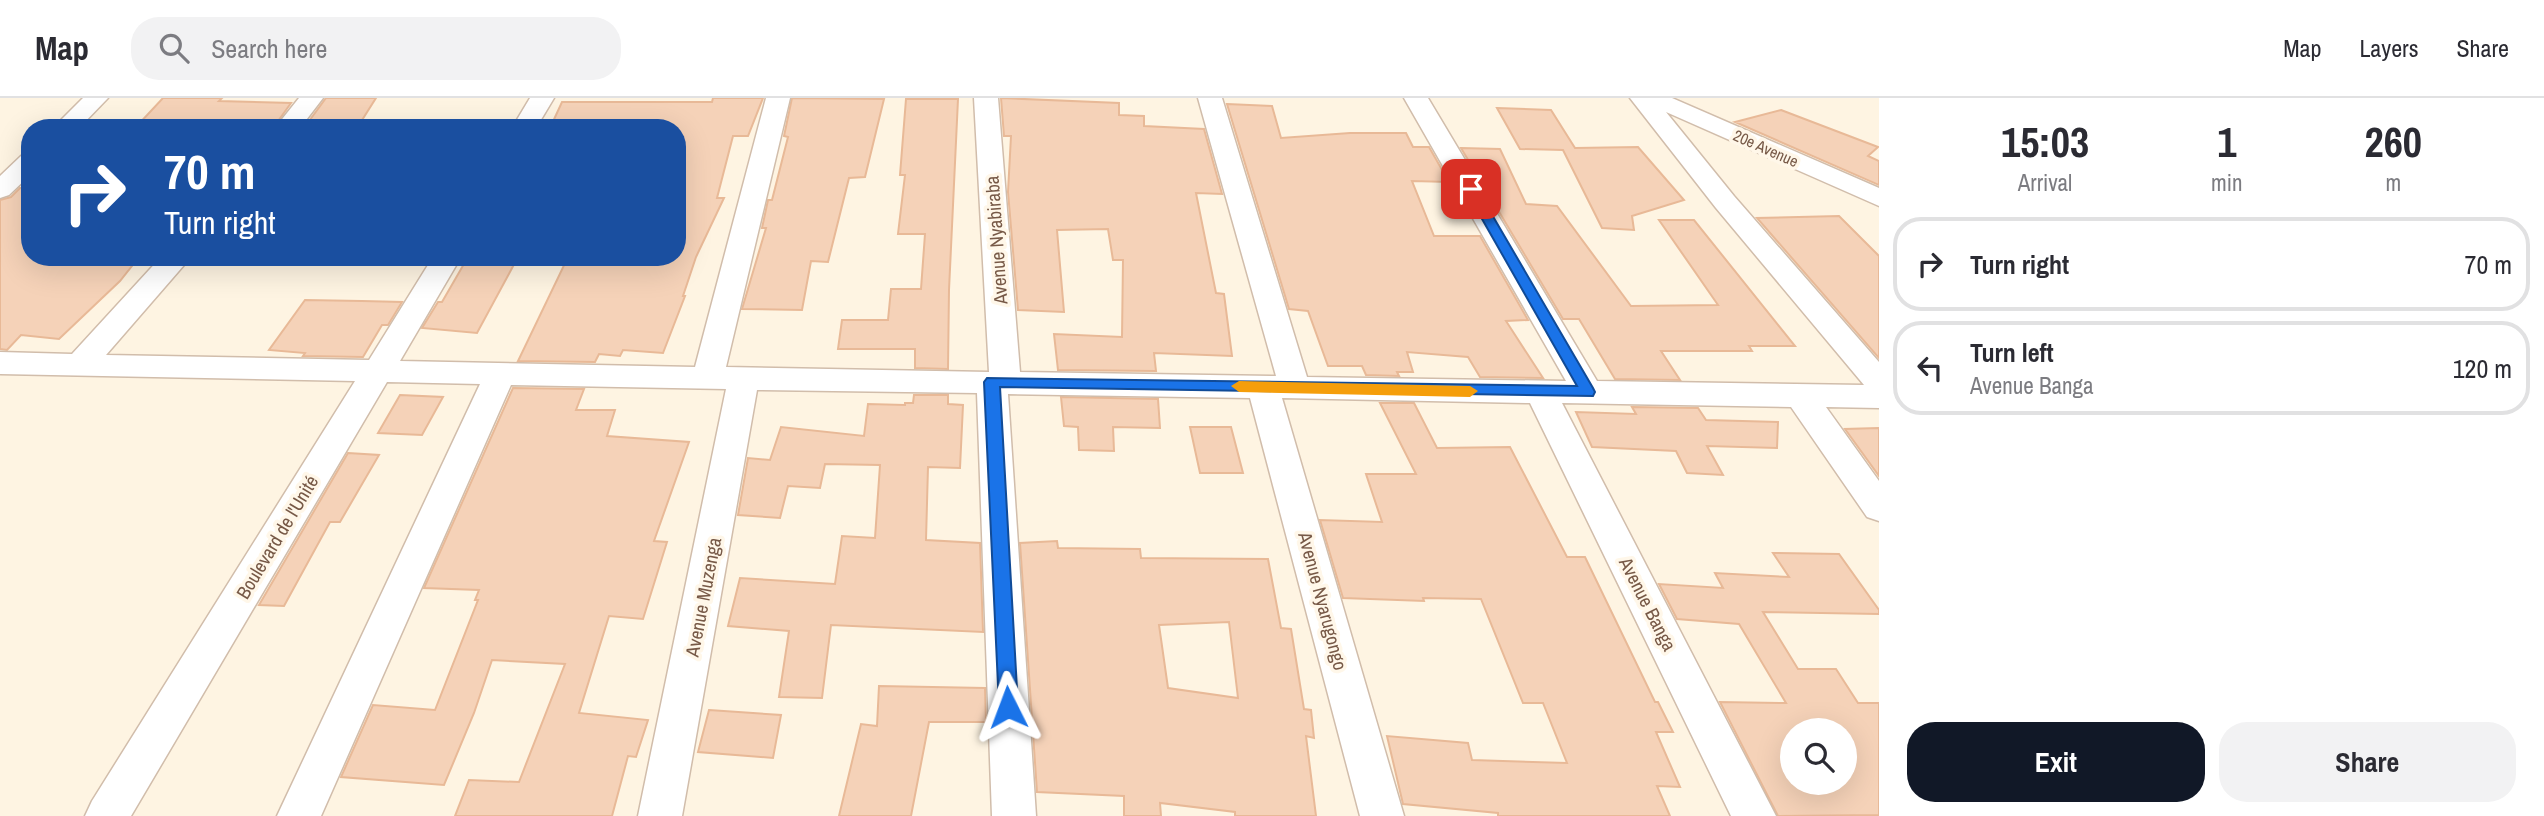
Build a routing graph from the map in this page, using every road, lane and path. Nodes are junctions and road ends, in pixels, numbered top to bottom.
1 (96, 98) edge
2 (311, 98) edge
3 (542, 98) edge
4 (778, 98) edge
5 (986, 98) edge
6 (1210, 98) edge
7 (1416, 98) edge
8 (1642, 98) edge
9 (1653, 98) edge
10 (74, 119) edge
11 (294, 119) edge
12 (529, 119) edge
13 (21, 170) edge
14 (0, 190) edge
15 (1879, 198) edge
16 (169, 266) edge
17 (442, 266) edge
18 (0, 363) edge
19 (82, 363) junction
20 (379, 370) junction
21 (501, 373) junction
22 (708, 379) junction
23 (744, 379) junction
24 (998, 382) junction
25 (1879, 382) edge
26 (1279, 388) junction
27 (1541, 392) junction
28 (1588, 392) junction
29 (1801, 397) junction
30 (1879, 397) edge
31 (1879, 507) edge
32 (107, 816) edge
33 (299, 816) edge
34 (660, 816) edge
35 (1014, 816) edge
36 (1382, 816) edge
37 (1754, 816) edge

1 - 10 street
2 - 11 street
3 - 12 street
4 - 22 street
5 - 24 street, Avenue Nyabiraba
6 - 26 street, Avenue Nyarugongo
7 - 28 street
8 - 25 street
9 - 15 street, 20e Avenue
13 - 14 street
16 - 19 street
17 - 20 street, Boulevard de l'Unité
18 - 19 street
19 - 20 street
20 - 21 street
20 - 32 street, Boulevard de l'Unité
21 - 22 street
21 - 33 street
22 - 23 street
23 - 24 street
23 - 34 street, Avenue Muzenga
24 - 26 street
24 - 35 street, Avenue Nyabiraba
26 - 27 street
26 - 36 street, Avenue Nyarugongo
27 - 28 street
27 - 37 street, Avenue Banga
28 - 29 street
29 - 30 street
29 - 31 street

